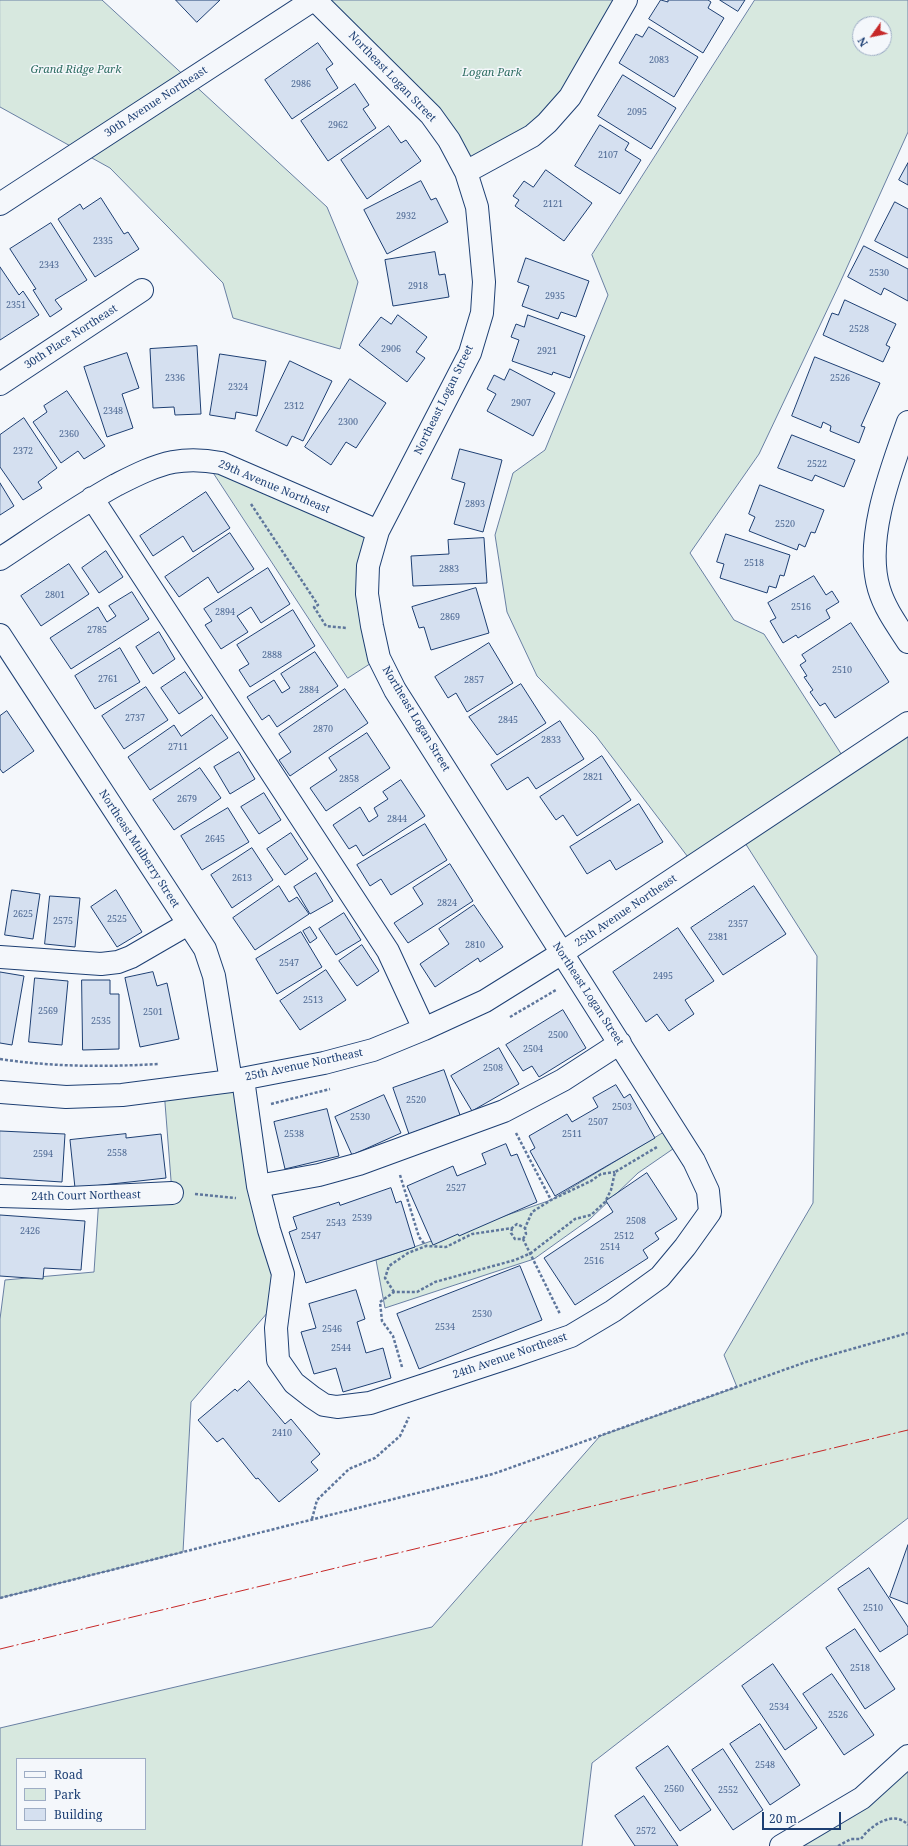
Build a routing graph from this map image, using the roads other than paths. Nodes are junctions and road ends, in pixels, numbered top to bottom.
1 (314, 0) edge
2 (626, 0) edge
3 (466, 172) junction
4 (0, 204) edge
5 (142, 290) dead end
6 (0, 384) edge
7 (908, 422) edge
8 (92, 498) junction
9 (378, 531) junction
10 (0, 559) edge
11 (0, 635) edge
12 (908, 642) edge
13 (7, 663) edge
14 (906, 729) edge
15 (188, 924) junction
16 (562, 953) junction
17 (0, 957) edge
18 (424, 1029) junction
19 (620, 1043) junction
20 (237, 1080) junction
21 (0, 1092) edge
22 (258, 1186) junction
23 (172, 1193) road end
24 (0, 1196) edge
25 (710, 1212) joint
26 (337, 1408) joint
27 (908, 1756) edge
28 (781, 1846) edge

1 - 3 street, Northeast Logan Street
1 - 4 street, 30th Avenue Northeast
2 - 3 street
3 - 9 street, Northeast Logan Street
5 - 6 street, 30th Place Northeast
7 - 12 street
8 - 9 street, 29th Avenue Northeast
8 - 10 street, 29th Avenue Northeast
8 - 18 street
9 - 16 street, Northeast Logan Street
11 - 13 street, Northeast Mulberry Street
13 - 15 street, Northeast Mulberry Street
14 - 16 street, 25th Avenue Northeast
15 - 17 street
15 - 20 street, Northeast Mulberry Street
16 - 18 street, 25th Avenue Northeast
16 - 19 street, Northeast Logan Street
18 - 20 street, 25th Avenue Northeast
19 - 22 street
19 - 25 street, Northeast Logan Street
20 - 21 street, 25th Avenue Northeast
20 - 22 street, Northeast Mulberry Street
22 - 26 street, Northeast Mulberry Street
23 - 24 street, 24th Court Northeast
25 - 26 street, 24th Avenue Northeast
27 - 28 street

